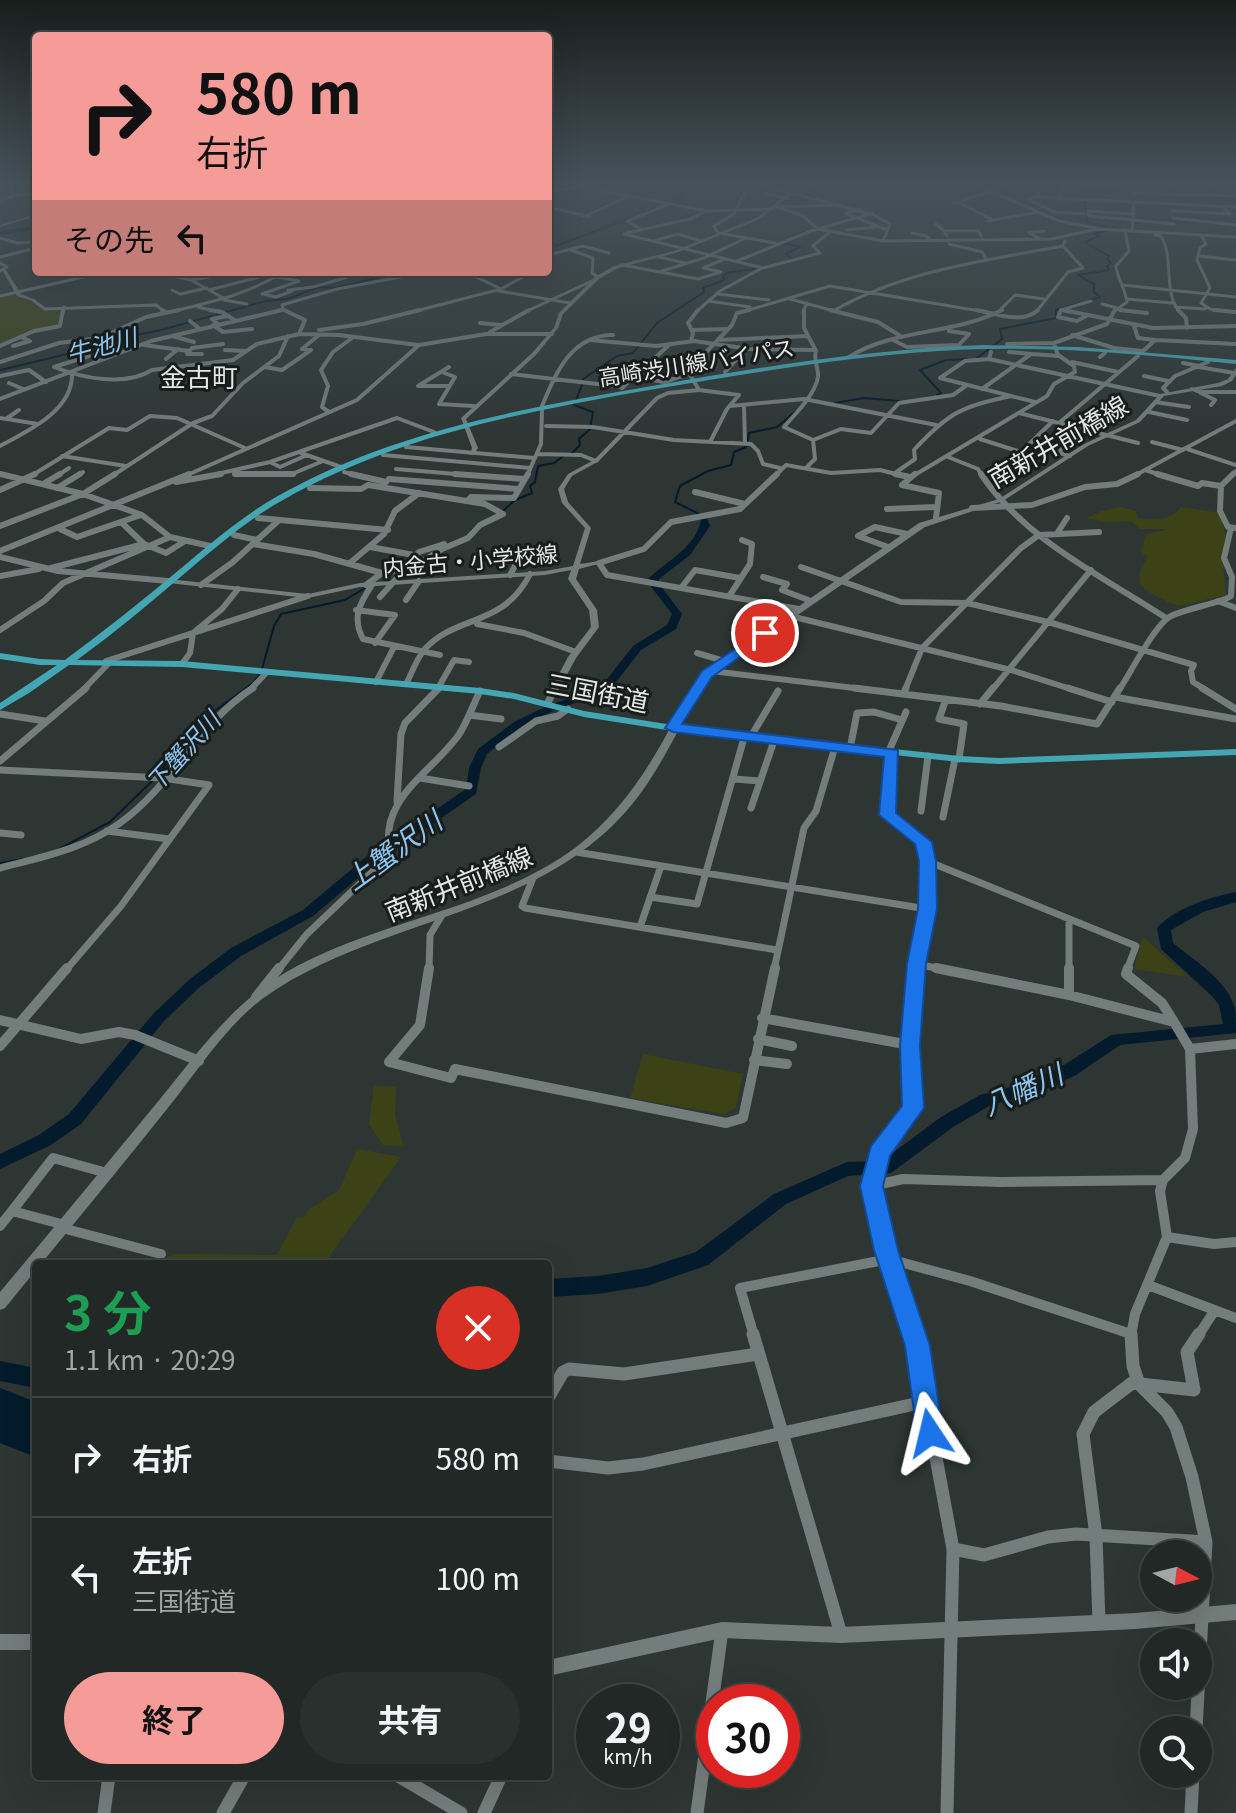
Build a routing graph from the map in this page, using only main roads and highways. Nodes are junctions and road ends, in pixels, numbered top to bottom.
1 (980, 348) junction
2 (1056, 349) junction
3 (1140, 353) junction
4 (816, 363) junction
5 (1236, 367) edge
6 (1225, 383) junction
7 (1236, 385) edge
8 (464, 426) junction
9 (343, 470) junction
10 (198, 558) junction
11 (0, 656) edge
12 (67, 662) junction
13 (0, 707) edge
14 (673, 728) junction
15 (1236, 752) edge
16 (35, 1260) edge
17 (32, 1264) edge
18 (0, 1303) edge

1 - 2 main road, 高崎渋川線バイパス
1 - 4 main road, 高崎渋川線バイパス
1 - 4 main road, 高崎渋川線バイパス
2 - 3 main road, 高崎渋川線バイパス
2 - 3 main road, 高崎渋川線バイパス
3 - 5 main road, 高崎渋川線バイパス
3 - 5 main road, 高崎渋川線バイパス
4 - 8 main road, 高崎渋川線バイパス
5 - 6 main road
6 - 7 main road
6 - 14 main road, 南新井前橋線
8 - 9 main road, 高崎渋川線バイパス
8 - 9 main road, 高崎渋川線バイパス
9 - 10 main road, 高崎渋川線バイパス
9 - 10 main road, 高崎渋川線バイパス
10 - 12 main road, 高崎渋川線バイパス
11 - 12 main road, 三国街道
12 - 13 main road, 高崎渋川線バイパス
12 - 14 main road, 三国街道
14 - 15 main road, 三国街道
14 - 16 main road, 南新井前橋線
17 - 18 main road, 南新井前橋線

